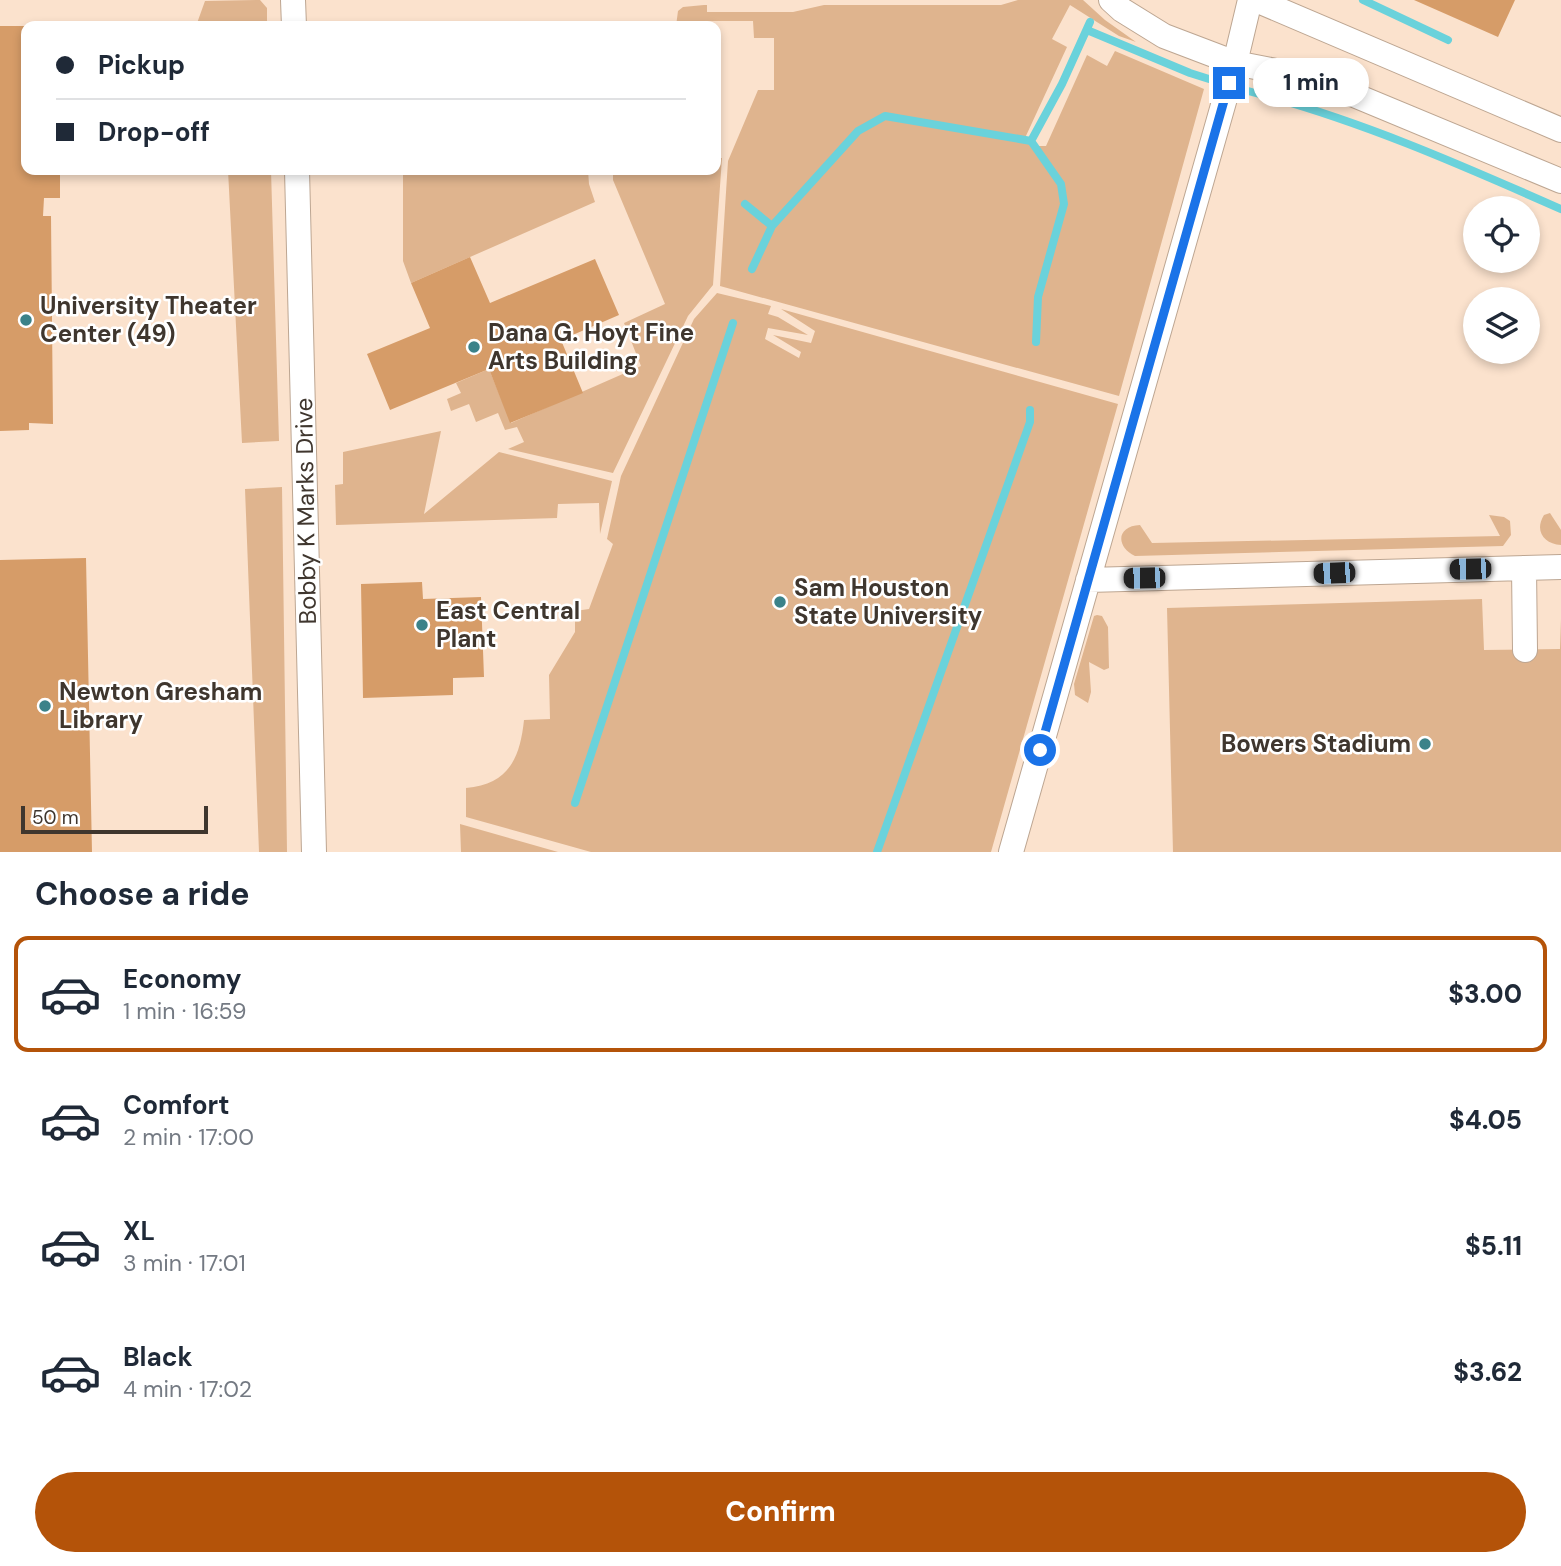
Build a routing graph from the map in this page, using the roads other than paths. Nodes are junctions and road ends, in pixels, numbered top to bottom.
1 (293, 0) edge
2 (1111, 0) edge
3 (1250, 0) edge
4 (1256, 0) edge
5 (294, 21) edge
6 (1235, 62) junction
7 (1561, 130) edge
8 (297, 175) edge
9 (1561, 181) edge
10 (1561, 567) edge
11 (1524, 568) junction
12 (1088, 580) junction
13 (1525, 650) dead end
14 (314, 852) edge
15 (1011, 852) edge

1 - 5 street
2 - 6 street
3 - 6 street
4 - 7 street
6 - 9 street
6 - 12 street
8 - 14 street, Bobby K Marks Drive
10 - 11 street
11 - 12 street
11 - 13 street
12 - 15 street

